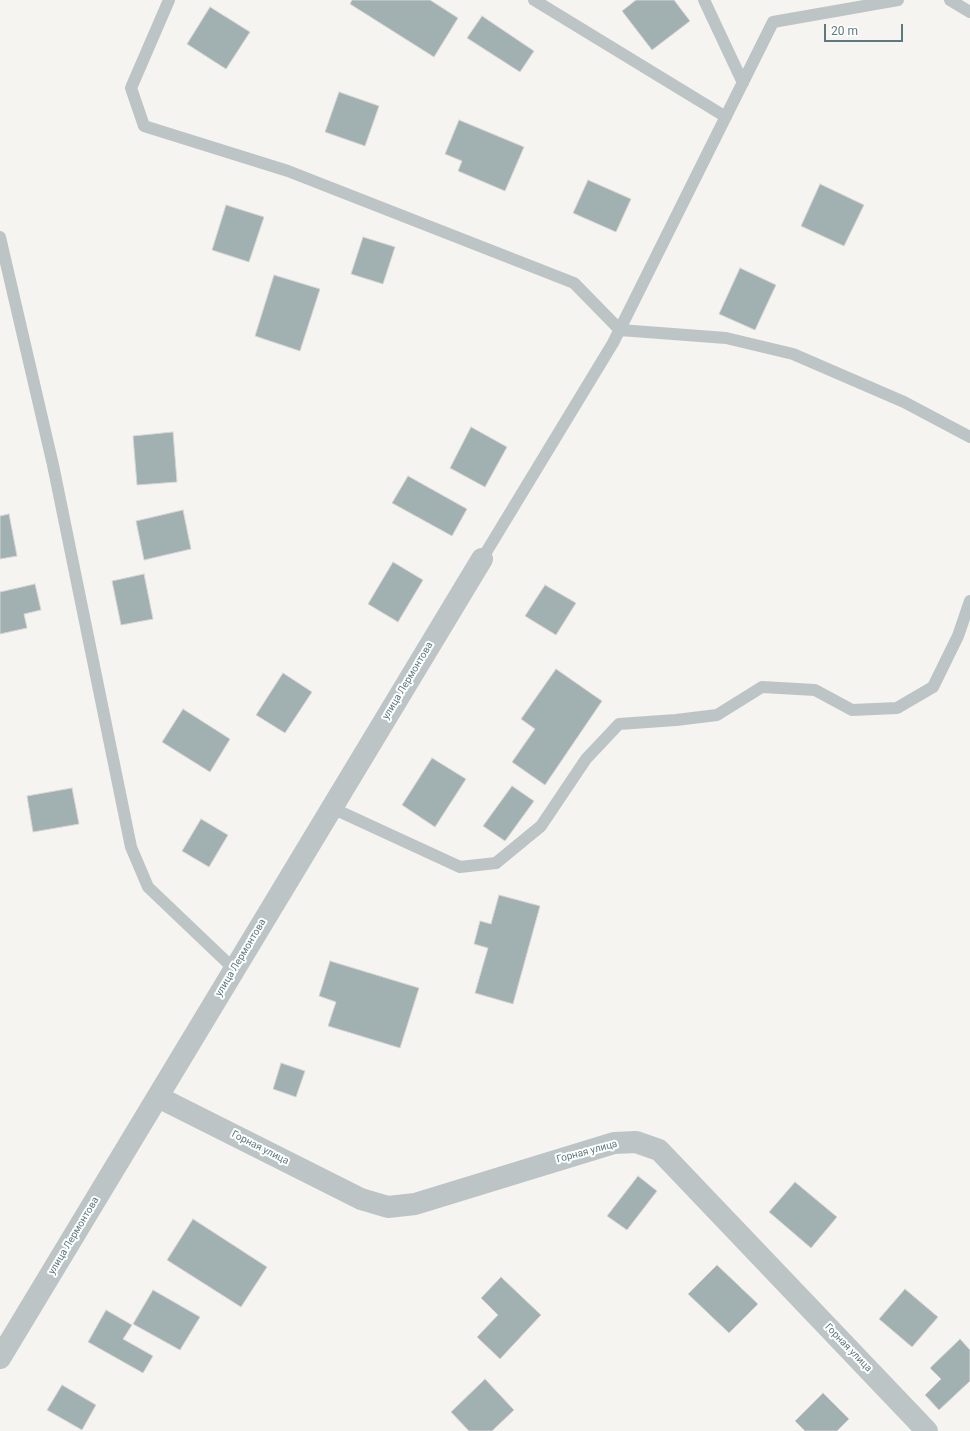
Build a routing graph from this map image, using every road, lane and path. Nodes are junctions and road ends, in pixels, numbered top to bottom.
1 (170, 0) edge
2 (534, 0) edge
3 (704, 0) edge
4 (898, 0) edge
5 (950, 0) edge
6 (970, 12) edge
7 (743, 83) junction
8 (726, 117) junction
9 (0, 237) edge
10 (620, 330) junction
11 (970, 437) edge
12 (482, 559) joint
13 (970, 600) edge
14 (332, 808) junction
15 (234, 969) junction
16 (158, 1097) junction
17 (0, 1358) edge
18 (927, 1431) edge

1 - 10 lane
2 - 8 lane
3 - 7 lane
4 - 7 lane
5 - 6 lane
7 - 8 lane
8 - 10 lane
9 - 15 lane
10 - 11 lane
10 - 12 lane
12 - 14 street, улица Лермонтова
13 - 14 lane
14 - 15 street, улица Лермонтова
15 - 16 street, улица Лермонтова
16 - 17 street, улица Лермонтова
16 - 18 street, Горная улица

